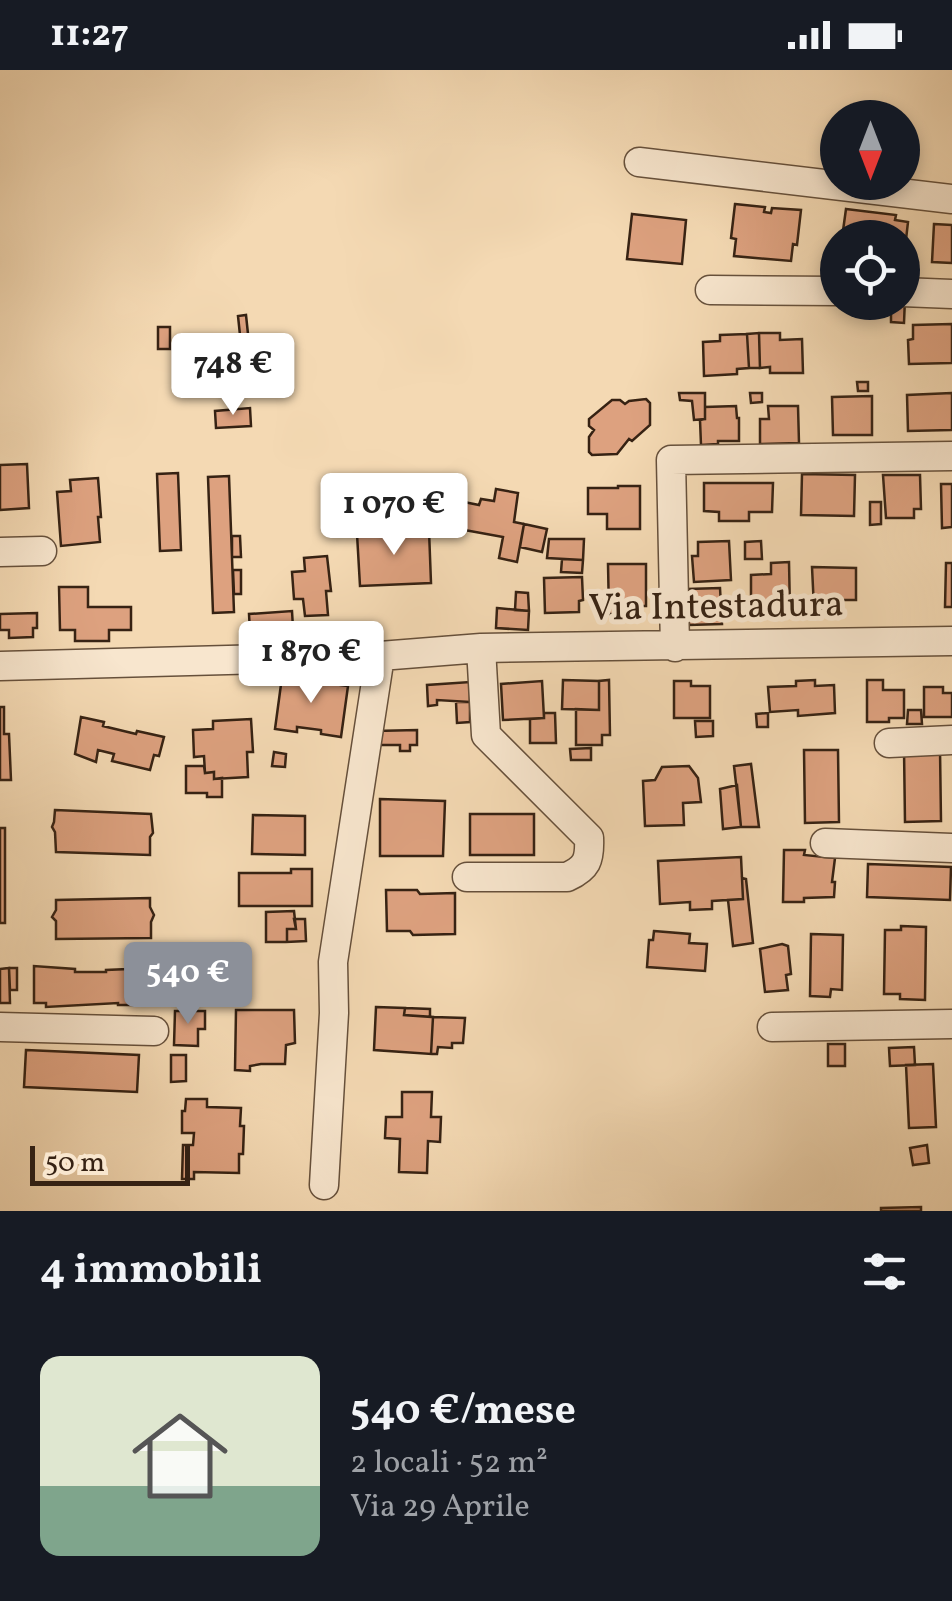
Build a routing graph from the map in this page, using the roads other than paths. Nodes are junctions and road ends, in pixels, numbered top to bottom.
1 (639, 162) dead end
2 (952, 200) edge
3 (710, 290) dead end
4 (820, 291) edge
5 (920, 293) edge
6 (952, 294) edge
7 (952, 456) edge
8 (42, 550) dead end
9 (0, 552) edge
10 (952, 641) edge
11 (675, 647) junction
12 (481, 648) junction
13 (380, 656) junction
14 (0, 666) edge
15 (952, 740) edge
16 (889, 743) dead end
17 (826, 843) dead end
18 (952, 848) edge
19 (467, 877) dead end
20 (952, 1024) edge
21 (772, 1027) dead end
22 (0, 1028) edge
23 (154, 1032) dead end
24 (324, 1185) dead end

1 - 2 street
3 - 4 street
5 - 6 street
7 - 11 street
8 - 9 street
10 - 11 street, Via Intestadura
11 - 12 street, Via Intestadura
12 - 13 street, Via Intestadura
12 - 19 street
13 - 14 street, Via Intestadura
13 - 24 street
15 - 16 street
17 - 18 street
20 - 21 street
22 - 23 street

